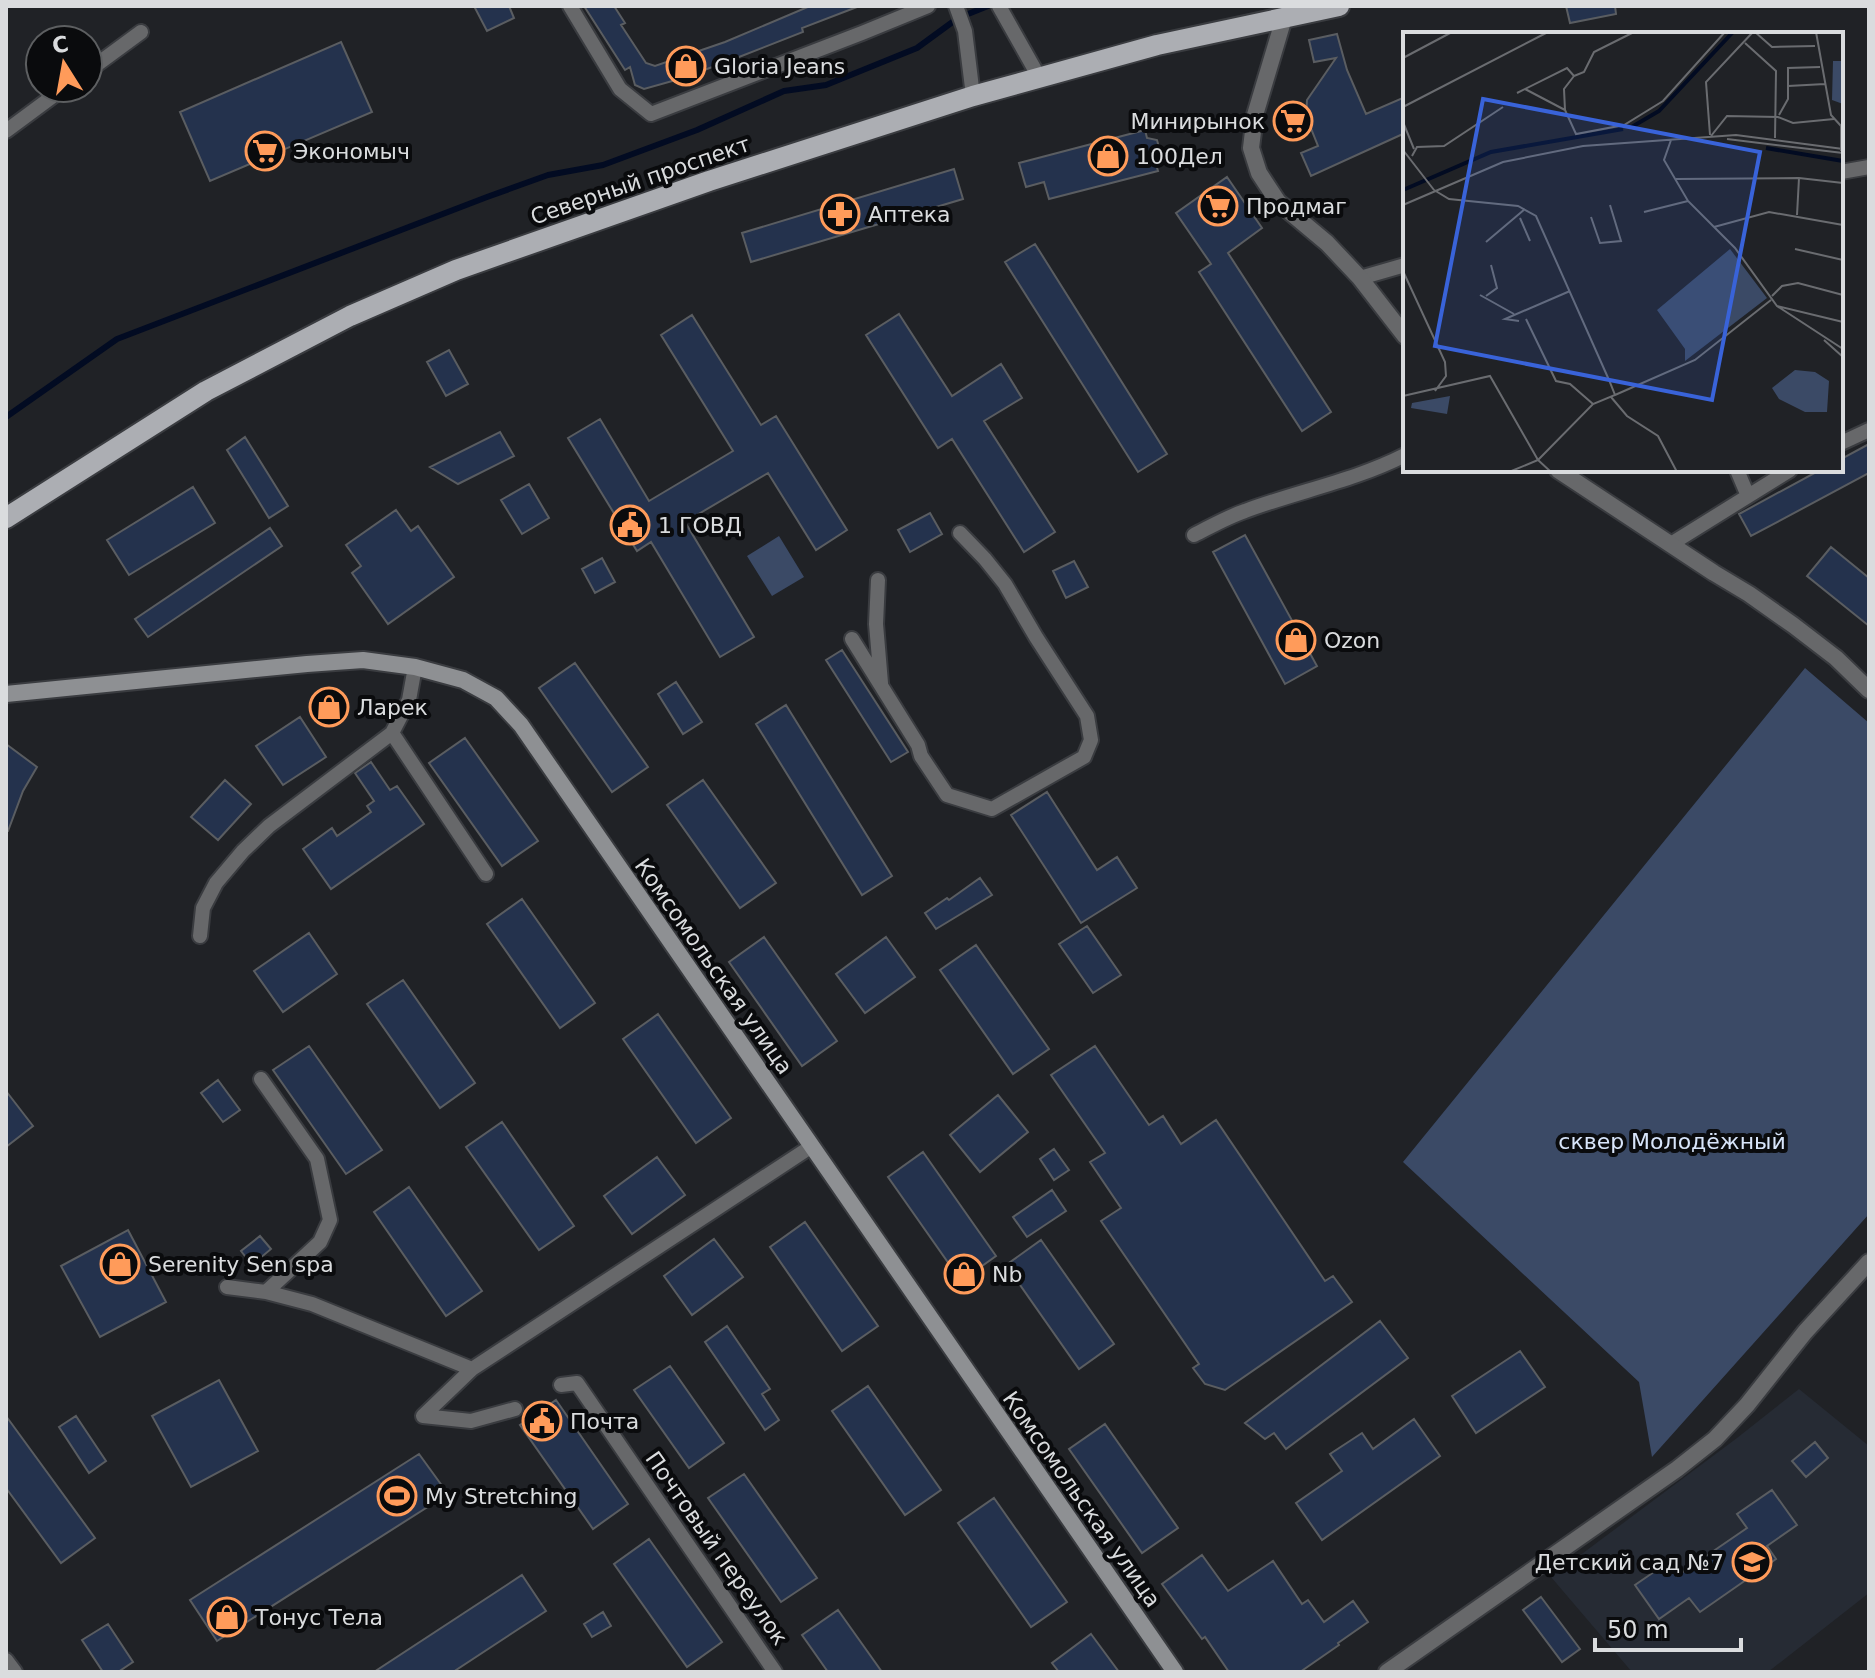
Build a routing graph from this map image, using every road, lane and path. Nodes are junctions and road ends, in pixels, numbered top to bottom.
1 (570, 6) edge
2 (928, 6) edge
3 (1339, 6) edge
4 (956, 8) edge
5 (1001, 12) edge
6 (1284, 18) junction
7 (141, 32) dead end
8 (104, 59) edge
9 (1039, 77) junction
10 (973, 96) junction
11 (42, 104) edge
12 (6, 131) edge
13 (1869, 167) edge
14 (1843, 172) edge
15 (1403, 266) edge
16 (1360, 278) junction
17 (1403, 333) edge
18 (1869, 430) edge
19 (1843, 442) edge
20 (1403, 456) edge
21 (1561, 472) edge
22 (1738, 472) edge
23 (1787, 472) edge
24 (1748, 496) junction
25 (6, 518) edge
26 (960, 533) dead end
27 (1194, 535) dead end
28 (1671, 544) junction
29 (878, 580) dead end
30 (852, 639) dead end
31 (415, 667) junction
32 (882, 687) junction
33 (1869, 690) edge
34 (6, 694) edge
35 (392, 733) junction
36 (486, 874) dead end
37 (200, 936) dead end
38 (261, 1079) dead end
39 (812, 1146) junction
40 (1869, 1262) edge
41 (227, 1287) dead end
42 (266, 1292) junction
43 (472, 1369) junction
44 (561, 1385) dead end
45 (515, 1409) dead end
46 (6, 1660) edge
47 (15, 1672) edge
48 (775, 1672) edge
49 (1175, 1672) edge
50 (1387, 1672) edge

1 - 2 street
3 - 6 main road, Северный проспект
4 - 10 street
5 - 9 street
6 - 9 main road, Северный проспект
6 - 16 street
7 - 8 street
9 - 10 main road, Северный проспект
10 - 25 main road, Северный проспект
11 - 12 street
13 - 14 street
15 - 16 street
16 - 17 street
18 - 19 street
20 - 27 street
21 - 28 street
22 - 24 street
23 - 24 street
24 - 28 street
26 - 32 street
28 - 33 street
29 - 32 street
30 - 32 street
31 - 34 main road, Комсомольская улица
31 - 35 street
31 - 39 main road, Комсомольская улица
35 - 36 street
35 - 37 street
38 - 42 street
39 - 43 street
39 - 49 main road, Комсомольская улица
40 - 50 street
41 - 42 street
42 - 43 street
43 - 45 street
44 - 48 street, Почтовый переулок
46 - 47 street

